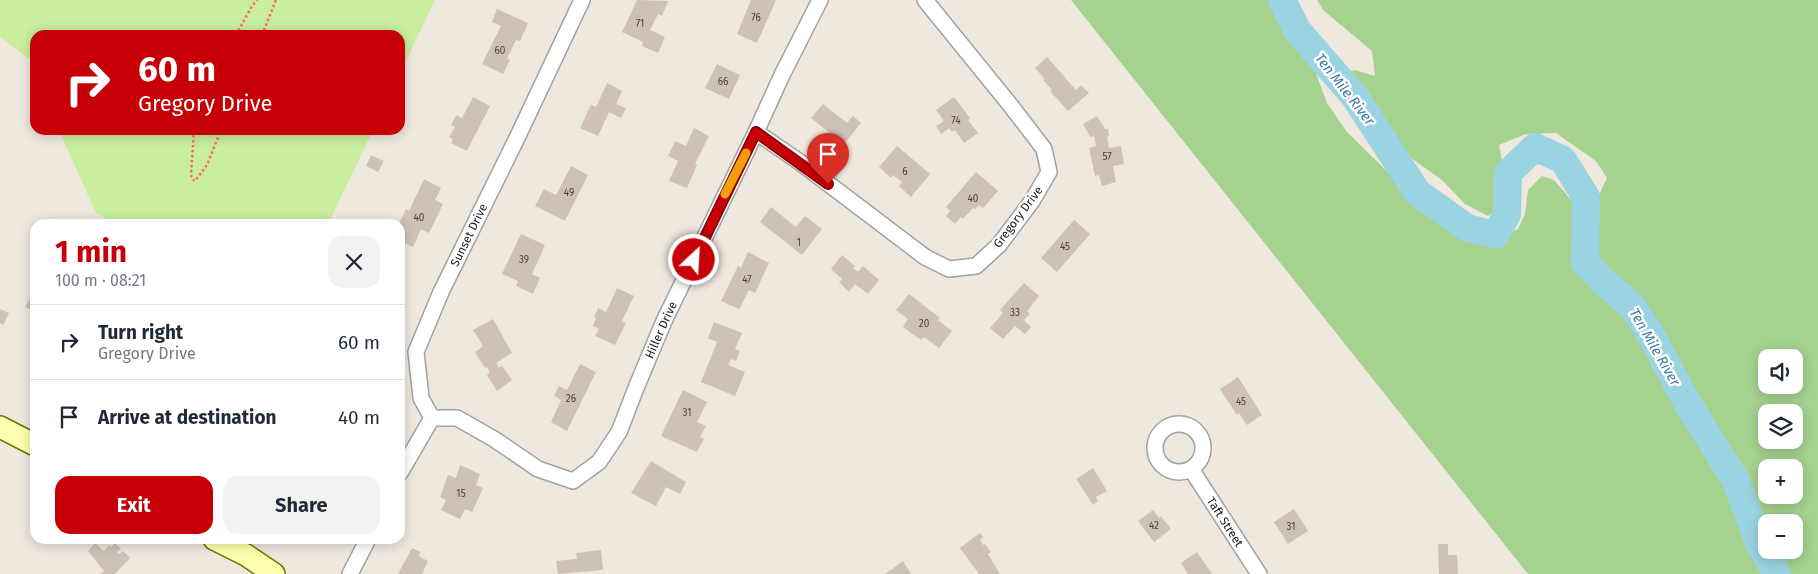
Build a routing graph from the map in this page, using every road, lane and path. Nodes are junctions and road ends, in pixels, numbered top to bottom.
1 (257, 0) edge
2 (276, 0) edge
3 (582, 0) edge
4 (820, 0) edge
5 (925, 0) edge
6 (239, 30) edge
7 (264, 30) edge
8 (756, 132) junction
9 (194, 135) edge
10 (219, 135) edge
11 (432, 418) junction
12 (0, 426) edge
13 (30, 442) edge
14 (405, 464) edge
15 (1191, 469) dead end
16 (224, 544) edge
17 (365, 544) edge
18 (274, 574) edge
19 (350, 574) edge
20 (1259, 574) edge

1 - 6 path
2 - 7 path
3 - 11 street, Sunset Drive
4 - 8 street, Hiller Drive
5 - 8 street, Gregory Drive
8 - 11 street, Hiller Drive
9 - 10 path
11 - 14 street
12 - 13 main road
15 - 20 street, Taft Street
16 - 18 main road
17 - 19 street

